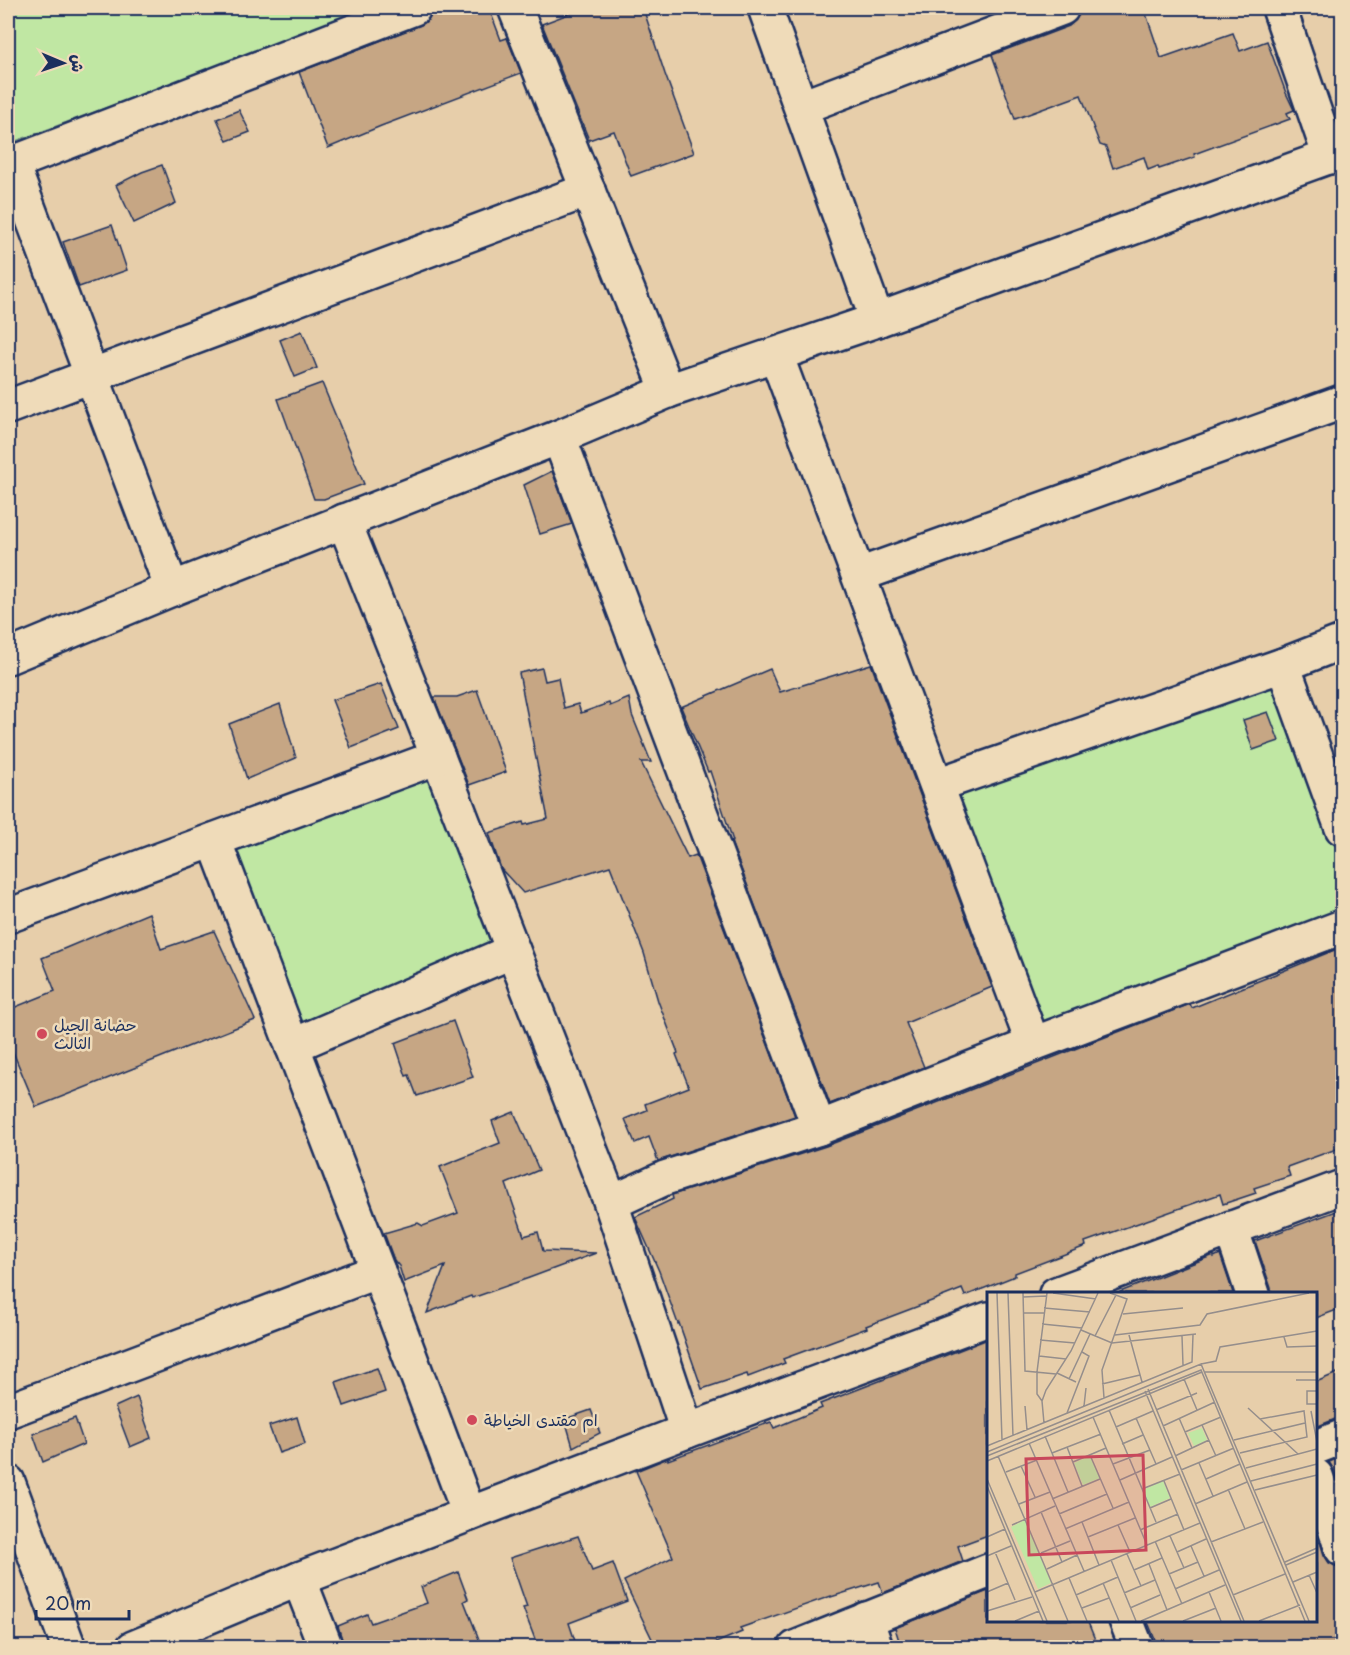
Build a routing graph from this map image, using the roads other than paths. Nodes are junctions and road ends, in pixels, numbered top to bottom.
1 (414, 8) edge
2 (515, 8) edge
3 (765, 8) edge
4 (1062, 8) edge
5 (1279, 8) edge
6 (802, 107) junction
7 (1336, 154) edge
8 (10, 165) edge
9 (588, 190) junction
10 (877, 320) junction
11 (776, 355) junction
12 (91, 376) junction
13 (668, 391) junction
14 (1342, 402) edge
15 (8, 407) edge
16 (559, 437) junction
17 (344, 520) junction
18 (859, 575) junction
19 (172, 589) junction
20 (1342, 642) edge
21 (8, 657) edge
22 (1282, 665) junction
23 (438, 757) junction
24 (937, 785) junction
25 (1342, 828) edge
26 (214, 840) junction
27 (8, 916) edge
28 (1342, 927) edge
29 (513, 951) junction
30 (1033, 1044) junction
31 (292, 1046) junction
32 (819, 1128) junction
33 (1342, 1186) edge
34 (611, 1203) junction
35 (1231, 1228) junction
36 (378, 1271) junction
37 (1059, 1292) edge
38 (1253, 1292) edge
39 (987, 1319) edge
40 (8, 1411) edge
41 (687, 1431) junction
42 (1342, 1437) edge
43 (1317, 1447) edge
44 (1317, 1479) edge
45 (8, 1482) edge
46 (469, 1514) junction
47 (1342, 1549) edge
48 (987, 1572) edge
49 (298, 1579) junction
50 (1127, 1622) edge
51 (871, 1633) edge
52 (69, 1647) edge
53 (133, 1647) edge
54 (326, 1647) edge
55 (795, 1647) edge
56 (1137, 1647) edge

1 - 8 street
2 - 9 street
3 - 6 street
4 - 6 street
5 - 7 street
6 - 10 street
7 - 10 street
8 - 12 street
9 - 12 street
9 - 13 street
10 - 11 street
11 - 13 street
11 - 18 street
12 - 15 street
12 - 19 street
13 - 16 street
14 - 18 street
16 - 17 street
16 - 32 street
17 - 19 street
17 - 23 street
18 - 24 street
19 - 21 street
20 - 22 street
22 - 24 street
22 - 25 street
23 - 26 street
23 - 29 street
24 - 30 street
26 - 27 street
26 - 31 street
28 - 30 street
29 - 31 street
29 - 34 street
30 - 32 street
31 - 36 street
32 - 34 street
33 - 35 street
34 - 41 street
35 - 37 street
35 - 38 street
36 - 40 street
36 - 46 street
39 - 41 street
41 - 46 street
42 - 43 street
44 - 47 street
45 - 52 street
46 - 49 street
48 - 51 street
49 - 53 street
49 - 54 street
50 - 56 street
51 - 55 street

